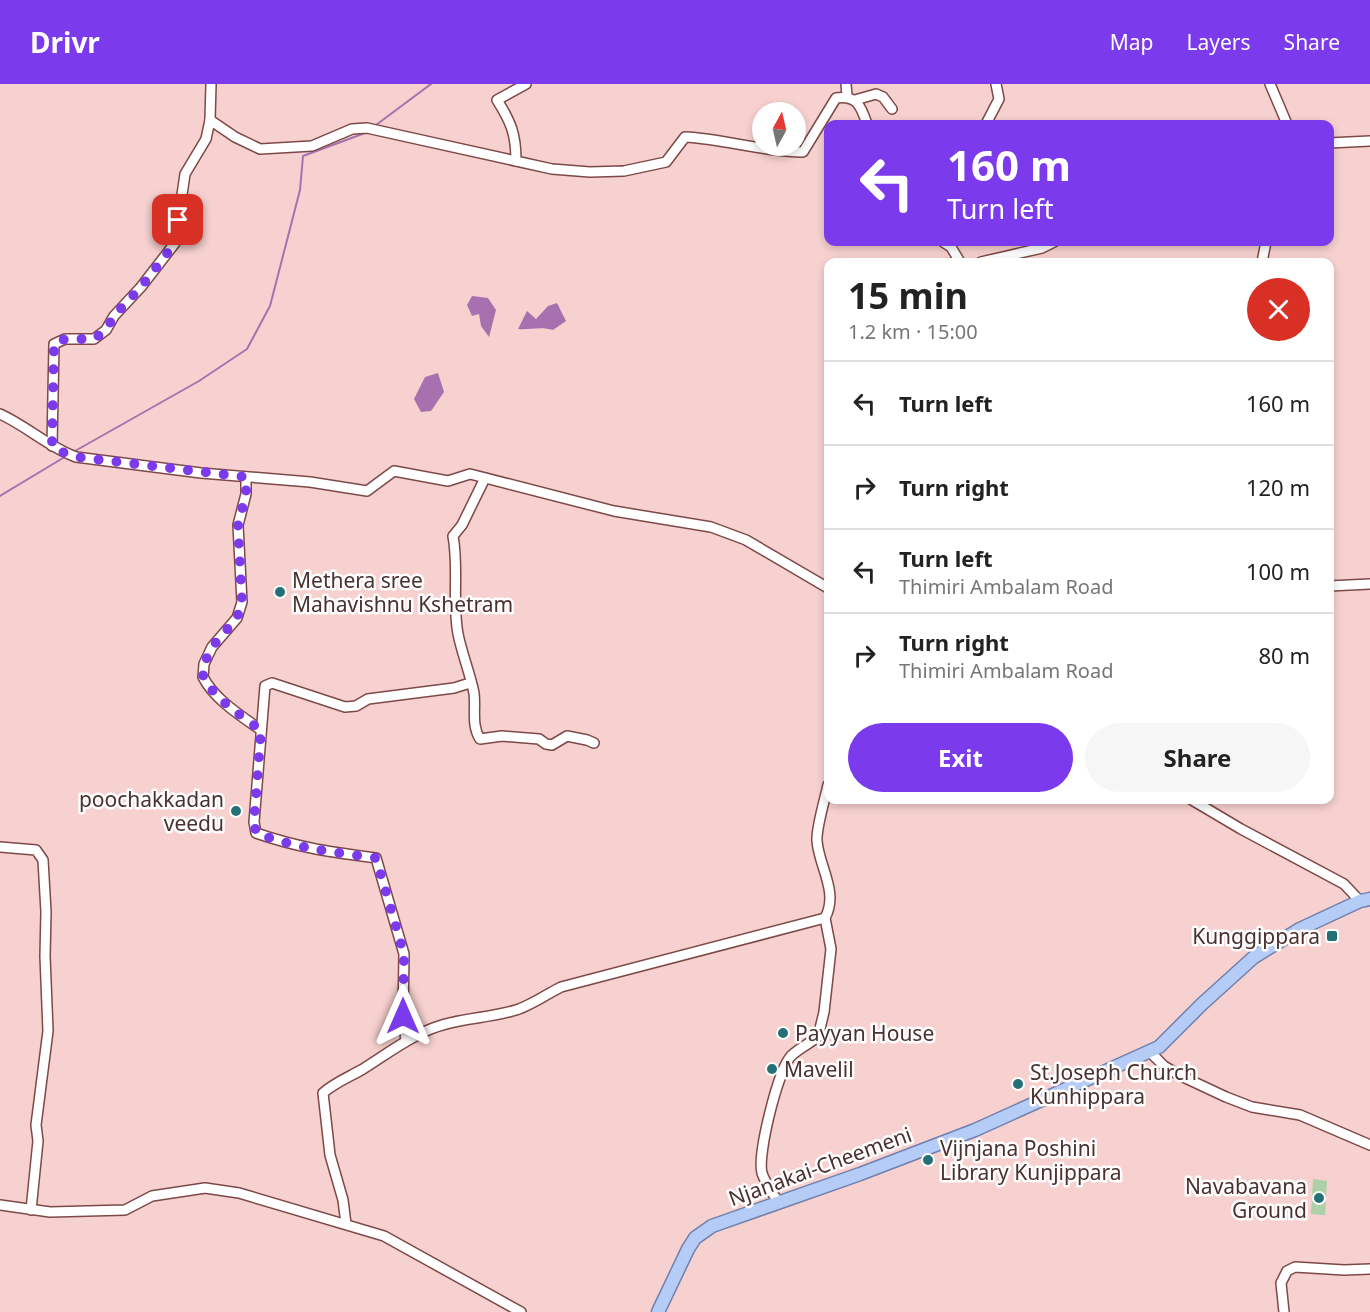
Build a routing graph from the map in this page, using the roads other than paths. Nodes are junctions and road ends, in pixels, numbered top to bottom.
1 (211, 84) edge
2 (526, 84) edge
3 (846, 84) edge
4 (996, 84) edge
5 (1270, 84) edge
6 (851, 98) junction
7 (892, 109) dead end
8 (210, 120) junction
9 (866, 120) edge
10 (988, 120) edge
11 (1285, 120) edge
12 (1370, 141) edge
13 (1334, 143) edge
14 (516, 161) junction
15 (1046, 246) edge
16 (998, 258) edge
17 (0, 414) edge
18 (52, 446) junction
19 (246, 477) junction
20 (485, 477) junction
21 (1370, 584) edge
22 (824, 586) edge
23 (1334, 586) edge
24 (470, 683) junction
25 (261, 730) junction
26 (594, 743) dead end
27 (824, 804) edge
28 (1199, 804) edge
29 (0, 847) edge
30 (1365, 900) edge
31 (825, 918) junction
32 (406, 1041) junction
33 (1150, 1052) junction
34 (1370, 1146) edge
35 (778, 1202) junction
36 (0, 1204) edge
37 (31, 1210) junction
38 (346, 1224) junction
39 (1370, 1269) edge
40 (522, 1312) edge
41 (658, 1312) edge
42 (1284, 1312) edge

1 - 8 street
2 - 14 street
3 - 6 street
4 - 10 street
5 - 11 street
6 - 7 street
6 - 9 street
6 - 14 street
8 - 14 street
8 - 18 street
12 - 13 street
15 - 16 street
17 - 18 street
18 - 19 street
19 - 20 street
19 - 25 street
20 - 22 street
20 - 24 street
21 - 23 street
24 - 25 street
24 - 26 street
25 - 32 street
27 - 31 street
28 - 30 street
29 - 37 street
30 - 33 main road, Njanakai-Cheemeni
31 - 32 street
31 - 35 street
32 - 38 street
33 - 34 street
33 - 35 main road, Njanakai-Cheemeni
35 - 41 main road, Njanakai-Cheemeni
36 - 37 street
37 - 38 street
38 - 40 street
39 - 42 street

